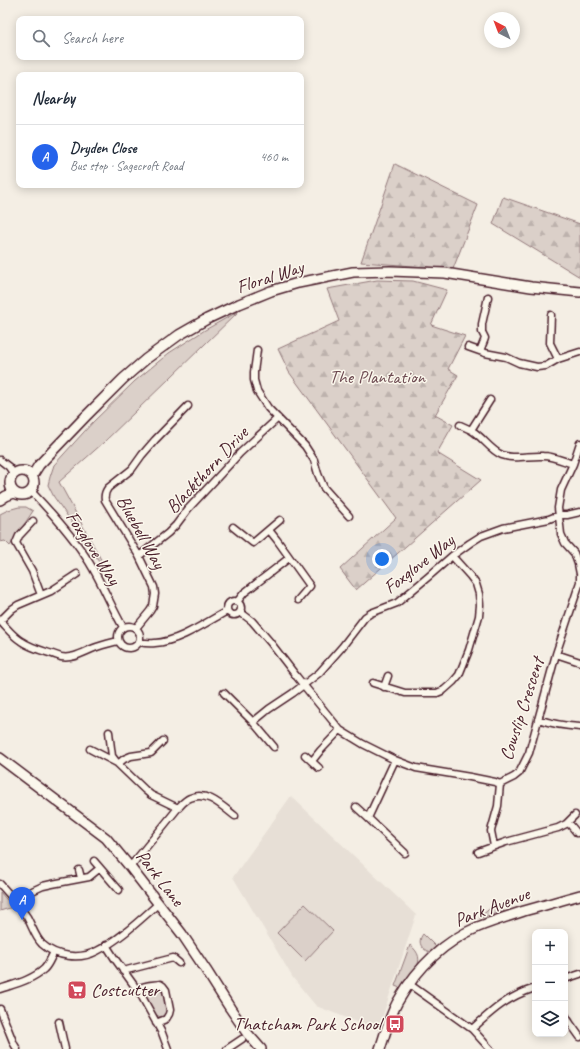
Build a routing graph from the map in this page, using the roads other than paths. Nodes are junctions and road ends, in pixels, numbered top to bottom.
1 (580, 292) edge
2 (488, 297) dead end
3 (551, 315) dead end
4 (468, 347) dead end
5 (257, 350) dead end
6 (480, 351) junction
7 (580, 352) edge
8 (558, 358) junction
9 (490, 400) dead end
10 (188, 406) dead end
11 (278, 418) junction
12 (460, 426) dead end
13 (471, 430) junction
14 (580, 443) edge
15 (0, 460) edge
16 (572, 464) junction
17 (14, 473) junction
18 (32, 476) junction
19 (31, 491) junction
20 (14, 493) junction
21 (0, 500) edge
22 (580, 512) edge
23 (559, 515) junction
24 (349, 516) dead end
25 (280, 520) dead end
26 (34, 522) dead end
27 (233, 528) dead end
28 (269, 530) junction
29 (139, 556) junction
30 (452, 556) junction
31 (289, 558) junction
32 (77, 574) dead end
33 (580, 575) edge
34 (41, 595) junction
35 (298, 600) dead end
36 (237, 602) junction
37 (227, 612) junction
38 (240, 612) junction
39 (0, 621) edge
40 (123, 627) junction
41 (136, 628) junction
42 (118, 641) junction
43 (139, 642) junction
44 (556, 654) junction
45 (580, 662) edge
46 (388, 676) dead end
47 (373, 683) dead end
48 (304, 684) junction
49 (384, 687) junction
50 (224, 693) dead end
51 (538, 719) junction
52 (253, 722) junction
53 (580, 727) edge
54 (340, 730) junction
55 (109, 732) dead end
56 (163, 741) dead end
57 (274, 747) dead end
58 (90, 749) dead end
59 (305, 755) dead end
60 (0, 758) edge
61 (395, 760) junction
62 (312, 762) junction
63 (118, 764) junction
64 (320, 768) dead end
65 (500, 784) junction
66 (356, 807) dead end
67 (178, 808) junction
68 (575, 815) dead end
69 (235, 816) dead end
70 (368, 818) junction
71 (568, 822) junction
72 (577, 834) dead end
73 (494, 846) junction
74 (478, 852) dead end
75 (405, 853) dead end
76 (94, 861) dead end
77 (130, 867) junction
78 (100, 868) junction
79 (79, 870) dead end
80 (81, 878) junction
81 (0, 884) edge
82 (119, 890) dead end
83 (580, 895) edge
84 (16, 902) junction
85 (158, 904) junction
86 (106, 945) junction
87 (54, 952) junction
88 (179, 963) dead end
89 (123, 970) junction
90 (580, 974) edge
91 (568, 978) edge
92 (409, 984) junction
93 (0, 989) edge
94 (532, 989) edge
95 (141, 995) junction
96 (0, 1009) edge
97 (568, 1020) edge
98 (59, 1022) dead end
99 (156, 1022) junction
100 (472, 1030) junction
101 (580, 1036) edge
102 (242, 1039) dead end
103 (17, 1049) edge
104 (65, 1049) edge
105 (168, 1049) edge
106 (228, 1049) edge
107 (261, 1049) edge
108 (380, 1049) edge
109 (490, 1049) edge

1 - 18 street, Floral Way
2 - 6 street
3 - 8 street
4 - 6 street
5 - 11 street
6 - 8 street
7 - 8 street
9 - 13 street
10 - 29 street, Bluebell Way
11 - 24 street
11 - 29 street, Blackthorn Drive
12 - 13 street
13 - 16 street
14 - 16 street, Cowslip Crescent
15 - 17 street
16 - 23 street, Cowslip Crescent
17 - 18 street
17 - 20 street
18 - 19 street
19 - 20 street
19 - 40 street, Foxglove Way
20 - 21 street
22 - 23 street, Foxglove Way
23 - 30 street, Foxglove Way
23 - 33 street, Cowslip Crescent
25 - 28 street
26 - 34 street
27 - 28 street
28 - 31 street
29 - 41 street, Bluebell Way
30 - 48 street, Foxglove Way
30 - 49 street
31 - 35 street
31 - 36 street
32 - 34 street
33 - 44 street, Cowslip Crescent
34 - 39 street
36 - 37 street
36 - 38 street
37 - 38 street
37 - 43 street
38 - 48 street
39 - 42 street
40 - 41 street
40 - 42 street
41 - 43 street
42 - 43 street
44 - 45 street
44 - 51 street, Cowslip Crescent
46 - 49 street
47 - 49 street
48 - 52 street, Foxglove Way
48 - 54 street, Cowslip Crescent
50 - 52 street
51 - 53 street
51 - 65 street, Cowslip Crescent
52 - 57 street
54 - 61 street, Cowslip Crescent
54 - 62 street
55 - 63 street
56 - 63 street
58 - 63 street
59 - 62 street
60 - 77 street, Park Lane
61 - 65 street, Cowslip Crescent
61 - 70 street
62 - 64 street
63 - 67 street
65 - 73 street
66 - 70 street
67 - 69 street
67 - 77 street
68 - 71 street
70 - 75 street
71 - 72 street
71 - 73 street
73 - 74 street
76 - 78 street
77 - 85 street, Park Lane
78 - 80 street
78 - 82 street
79 - 80 street
80 - 84 street
81 - 84 street
83 - 92 street, Park Avenue
84 - 87 street
85 - 86 street
85 - 107 street, Park Lane
86 - 87 street
86 - 89 street
87 - 93 street
88 - 89 street
89 - 95 street
90 - 91 street
92 - 100 street
92 - 108 street, Park Avenue
94 - 100 street
95 - 99 street
95 - 99 street
96 - 103 street
97 - 101 street
98 - 104 street
99 - 105 street
100 - 109 street
102 - 106 street

